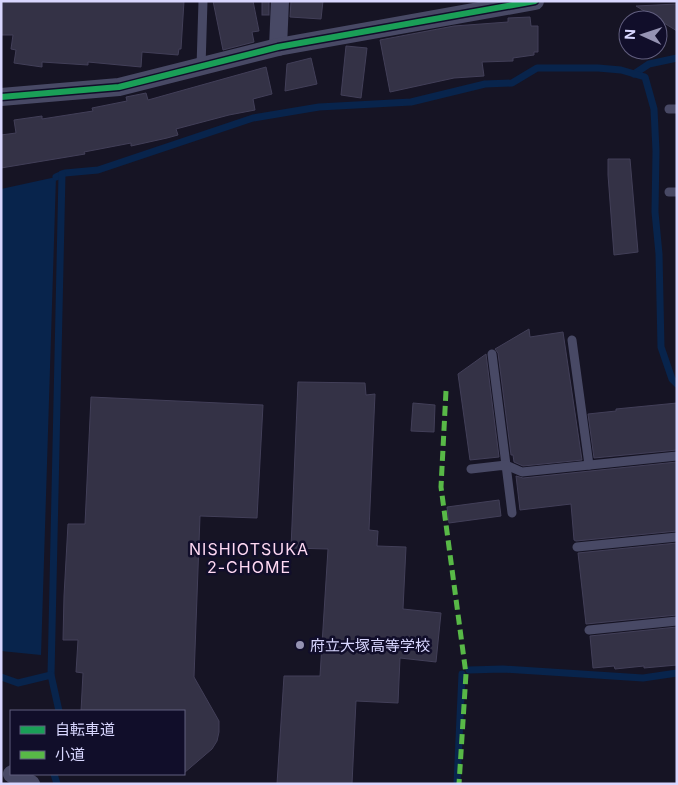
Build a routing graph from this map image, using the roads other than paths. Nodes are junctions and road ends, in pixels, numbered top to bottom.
1 (203, 1) edge
2 (280, 1) edge
3 (535, 1) edge
4 (278, 48) junction
5 (201, 66) junction
6 (1, 97) edge
7 (572, 340) dead end
8 (492, 354) dead end
9 (677, 456) edge
10 (506, 465) junction
11 (590, 465) junction
12 (471, 469) dead end
13 (512, 513) dead end
14 (677, 537) edge
15 (577, 547) dead end
16 (677, 621) edge
17 (589, 630) dead end
18 (15, 775) edge
19 (31, 784) edge

1 - 5 lane
2 - 4 street
3 - 4 street
4 - 5 street
5 - 6 street
7 - 11 lane
8 - 10 lane
9 - 11 lane
10 - 11 lane
10 - 12 lane
10 - 13 lane
14 - 15 lane
16 - 17 lane
18 - 19 street

